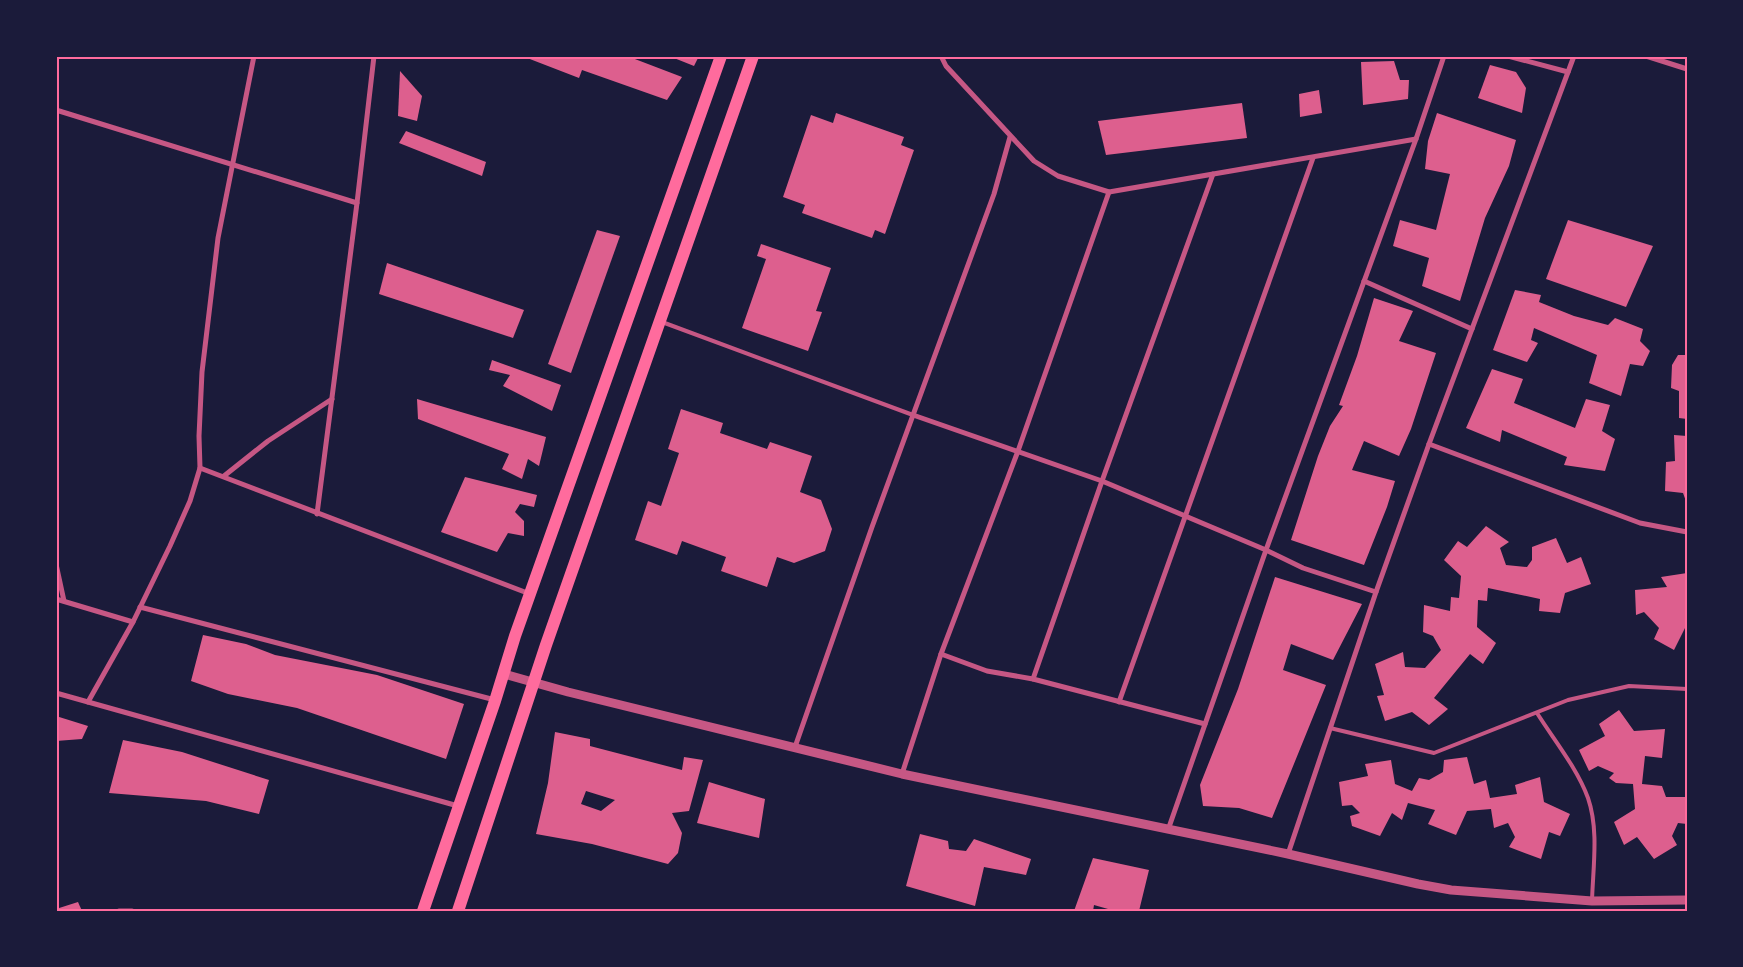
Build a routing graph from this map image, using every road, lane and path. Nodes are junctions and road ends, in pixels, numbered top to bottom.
1 (254, 56) edge
2 (374, 56) edge
3 (720, 56) edge
4 (753, 56) edge
5 (941, 56) edge
6 (1444, 56) edge
7 (1508, 56) edge
8 (1574, 56) edge
9 (1646, 56) edge
10 (1687, 69) edge
11 (1568, 72) junction
12 (56, 110) edge
13 (1010, 137) junction
14 (1416, 139) junction
15 (1313, 158) junction
16 (232, 162) junction
17 (1213, 174) junction
18 (1108, 192) junction
19 (357, 202) junction
20 (1364, 281) junction
21 (659, 321) junction
22 (1472, 329) junction
23 (332, 399) junction
24 (913, 415) junction
25 (1429, 444) junction
26 (1018, 451) junction
27 (200, 468) junction
28 (224, 476) junction
29 (1102, 481) junction
30 (317, 514) junction
31 (1186, 516) junction
32 (1687, 532) edge
33 (1266, 550) junction
34 (56, 564) edge
35 (1376, 592) junction
36 (530, 594) junction
37 (56, 599) edge
38 (64, 601) junction
39 (140, 607) junction
40 (133, 622) junction
41 (942, 654) junction
42 (504, 674) junction
43 (1033, 679) junction
44 (534, 683) junction
45 (1687, 689) edge
46 (56, 693) edge
47 (496, 700) junction
48 (88, 702) junction
49 (1119, 702) junction
50 (1537, 713) junction
51 (1205, 724) junction
52 (1330, 728) junction
53 (796, 747) junction
54 (902, 774) junction
55 (458, 806) junction
56 (1168, 830) junction
57 (1288, 854) junction
58 (1687, 900) edge
59 (1592, 901) junction
60 (119, 911) edge
61 (132, 911) edge
62 (423, 911) edge
63 (458, 911) edge

1 - 16 street
2 - 19 street
3 - 36 main road
4 - 21 main road
5 - 13 street
6 - 14 street
7 - 11 street
8 - 11 street
9 - 10 street
11 - 22 street
12 - 16 street
13 - 18 street
13 - 24 street
14 - 15 street
14 - 20 street
15 - 17 street
15 - 31 street
16 - 19 street
16 - 27 street
17 - 18 street
17 - 29 street
18 - 26 street
19 - 23 street
20 - 22 street
20 - 33 street
21 - 24 lane
21 - 44 main road
22 - 25 street
23 - 28 street
23 - 30 street
24 - 26 street
24 - 53 street
25 - 32 street
25 - 35 street
26 - 29 street
26 - 41 street
27 - 28 street
27 - 39 street
28 - 30 street
29 - 31 street
29 - 43 street
30 - 36 street
31 - 33 street
31 - 49 street
33 - 35 street
33 - 51 street
34 - 38 street
35 - 52 street
36 - 42 main road
37 - 38 street
38 - 40 street
39 - 40 street
39 - 47 street
40 - 48 street
41 - 43 street
41 - 54 street
42 - 44 street
42 - 47 main road
43 - 49 street
44 - 53 street
44 - 63 main road
45 - 50 lane
46 - 48 street
47 - 55 main road
48 - 55 street
49 - 51 street
50 - 52 lane
50 - 59 lane
51 - 56 street
52 - 57 street
53 - 54 street
54 - 56 street
55 - 62 main road
56 - 57 street
57 - 59 street
58 - 59 street
60 - 61 street

